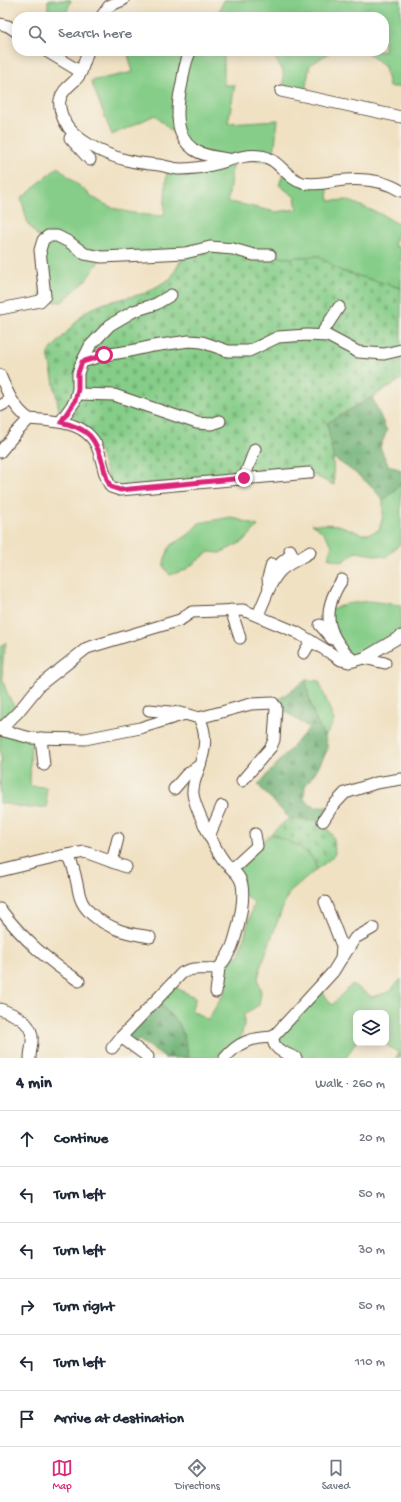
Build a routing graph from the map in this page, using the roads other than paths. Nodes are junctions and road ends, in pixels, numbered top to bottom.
1 (123, 0) edge
2 (105, 12) edge
3 (0, 24) edge
4 (12, 29) edge
5 (54, 56) edge
6 (86, 56) edge
7 (188, 56) edge
8 (81, 72) junction
9 (281, 91) dead end
10 (401, 117) edge
11 (65, 124) junction
12 (233, 159) junction
13 (90, 160) dead end
14 (401, 191) edge
15 (270, 255) dead end
16 (171, 295) dead end
17 (339, 307) dead end
18 (0, 309) edge
19 (323, 335) junction
20 (401, 350) edge
21 (82, 362) junction
22 (0, 375) edge
23 (77, 394) junction
24 (11, 400) junction
25 (0, 406) edge
26 (29, 419) junction
27 (220, 421) dead end
28 (61, 422) junction
29 (255, 449) dead end
30 (0, 452) edge
31 (309, 473) dead end
32 (244, 478) junction
33 (290, 550) dead end
34 (310, 552) dead end
35 (272, 564) dead end
36 (274, 577) junction
37 (342, 580) dead end
38 (269, 589) junction
39 (232, 610) junction
40 (258, 615) junction
41 (320, 625) dead end
42 (401, 636) edge
43 (240, 638) dead end
44 (311, 641) junction
45 (337, 643) junction
46 (304, 653) dead end
47 (359, 660) junction
48 (386, 663) dead end
49 (148, 710) dead end
50 (185, 714) junction
51 (199, 718) junction
52 (0, 727) edge
53 (0, 730) edge
54 (41, 738) junction
55 (200, 764) junction
56 (44, 765) dead end
57 (401, 779) edge
58 (242, 781) dead end
59 (174, 789) dead end
60 (222, 806) dead end
61 (323, 821) dead end
62 (210, 834) junction
63 (255, 834) dead end
64 (118, 838) dead end
65 (62, 856) junction
66 (112, 862) junction
67 (126, 867) dead end
68 (232, 869) junction
69 (0, 871) edge
70 (325, 902) dead end
71 (0, 909) edge
72 (373, 928) dead end
73 (150, 937) dead end
74 (341, 959) junction
75 (220, 968) junction
76 (78, 981) dead end
77 (216, 992) dead end
78 (0, 1009) edge
79 (120, 1037) junction
80 (273, 1037) junction
81 (112, 1048) dead end
82 (148, 1057) edge
83 (30, 1058) edge
84 (226, 1058) edge
85 (296, 1058) edge

1 - 2 street
3 - 4 street
5 - 8 street
6 - 8 street
7 - 12 street
8 - 11 street
9 - 10 street
11 - 12 street
11 - 13 street
12 - 14 street
15 - 18 street
16 - 21 street
17 - 19 street
19 - 20 street
19 - 21 street
21 - 23 street
22 - 24 street
23 - 27 street
23 - 28 street
24 - 25 street
24 - 26 street
26 - 28 street
26 - 30 street
28 - 32 street
29 - 32 street
31 - 32 street
33 - 36 street
34 - 36 street
35 - 38 street
36 - 38 street
37 - 45 street
38 - 40 street
39 - 40 street
39 - 43 street
39 - 52 street
40 - 44 street
41 - 45 street
42 - 47 street
44 - 46 street
44 - 47 street
45 - 47 street
47 - 48 street
49 - 50 street
50 - 51 street
50 - 54 street
51 - 55 street
51 - 58 street
53 - 54 street
54 - 56 street
55 - 59 street
55 - 62 street
57 - 61 street
60 - 62 street
62 - 68 street
63 - 68 street
64 - 66 street
65 - 66 street
65 - 69 street
65 - 73 street
66 - 67 street
68 - 75 street
70 - 74 street
71 - 76 street
72 - 74 street
74 - 80 street
75 - 77 street
75 - 79 street
78 - 83 street
79 - 81 street
79 - 82 street
80 - 84 street
80 - 85 street

